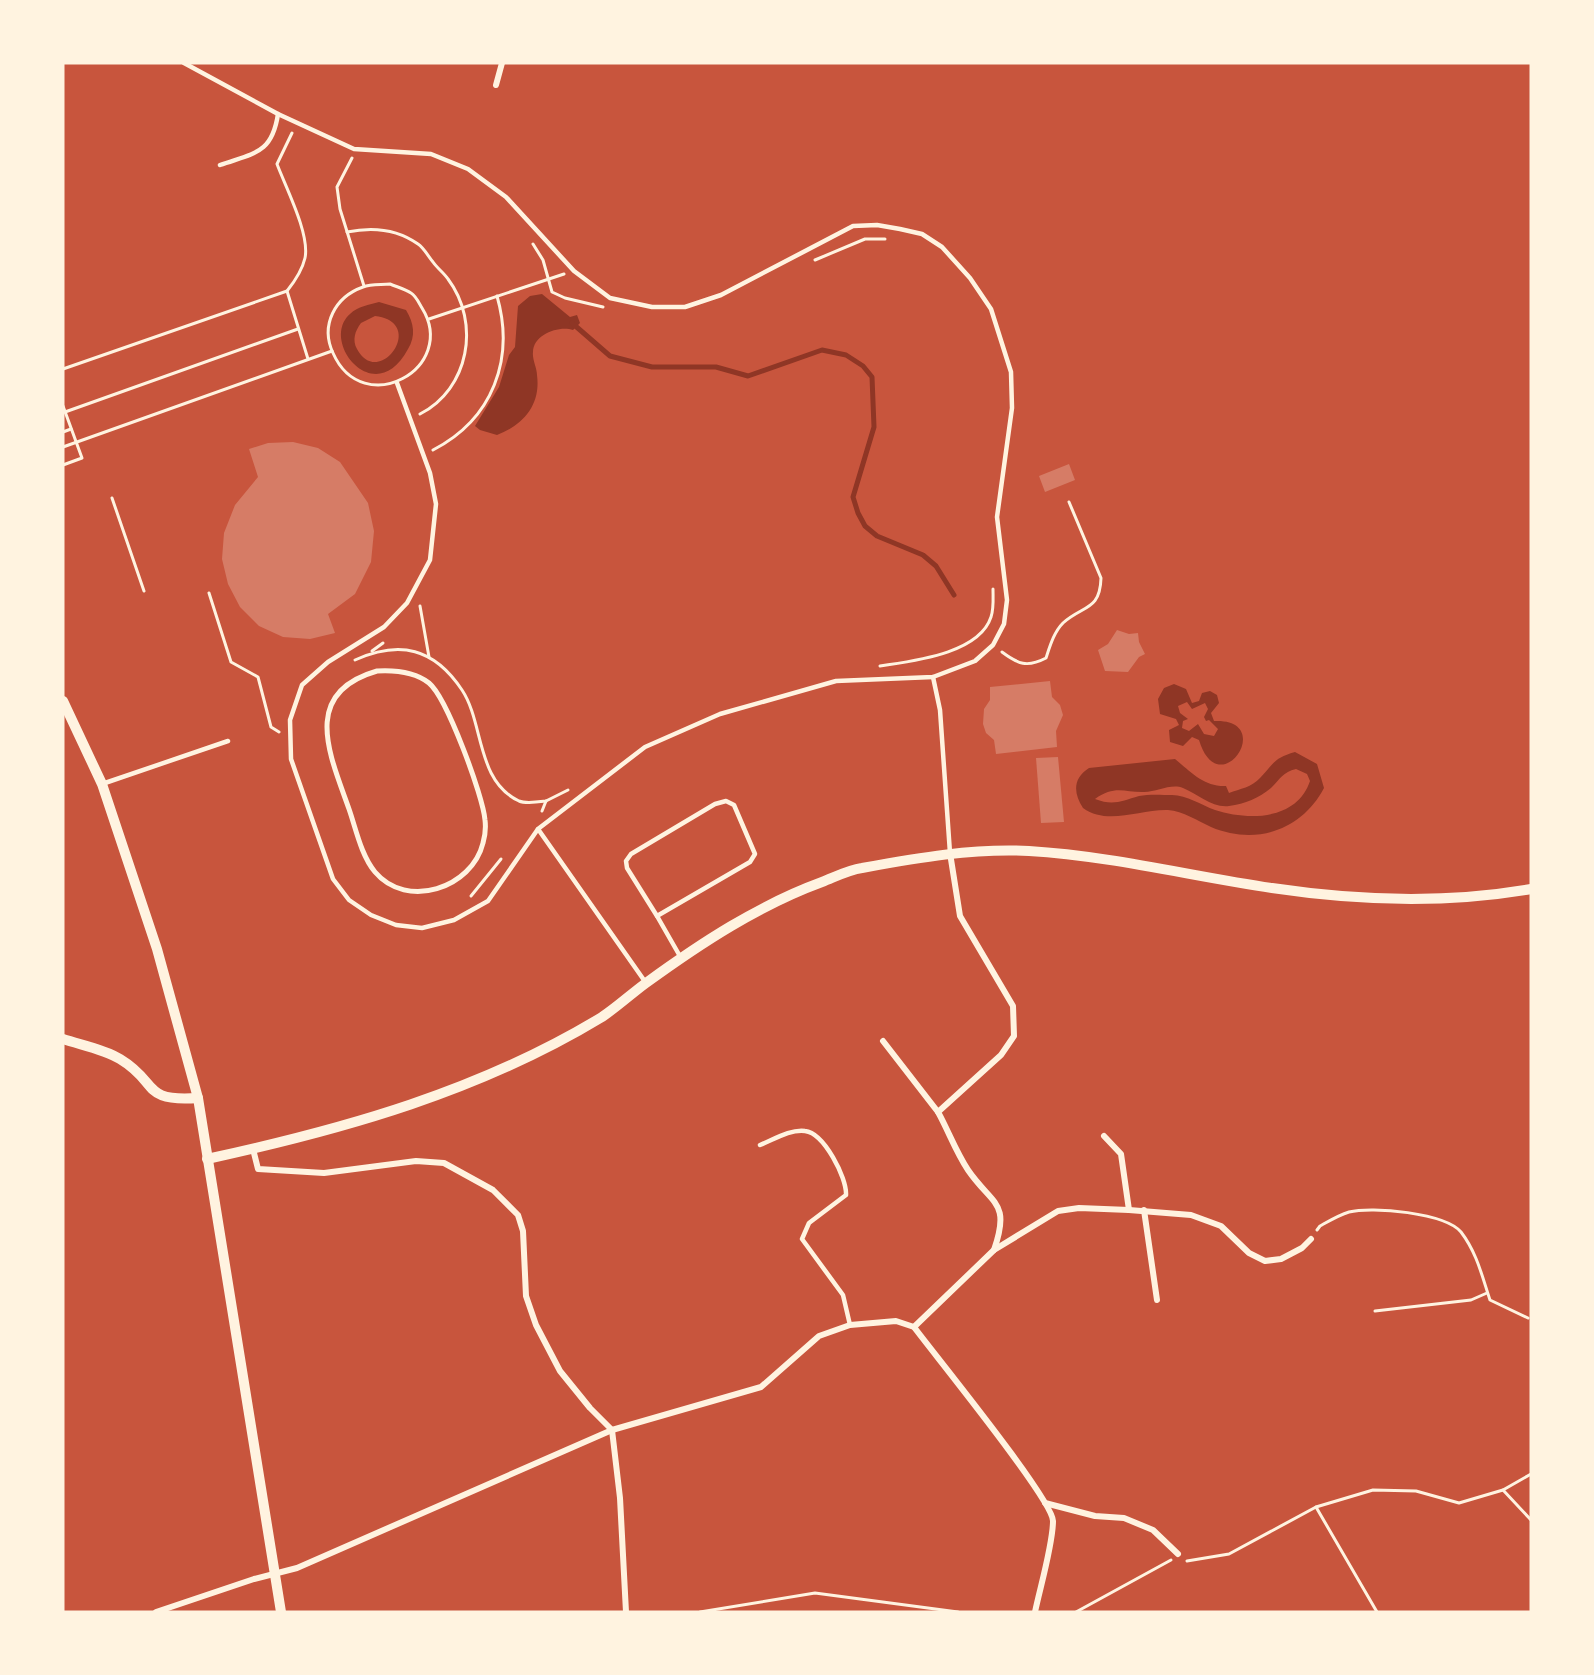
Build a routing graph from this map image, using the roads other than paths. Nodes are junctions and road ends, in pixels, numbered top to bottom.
1 (184, 63) edge
2 (502, 63) edge
3 (496, 85) dead end
4 (278, 114) junction
5 (220, 165) dead end
6 (397, 383) road end
7 (933, 677) junction
8 (63, 701) edge
9 (228, 741) dead end
10 (102, 784) junction
11 (538, 829) junction
12 (363, 849) joint
13 (950, 854) junction
14 (1531, 889) edge
15 (657, 916) junction
16 (682, 959) junction
17 (646, 983) junction
18 (63, 1039) edge
19 (883, 1041) dead end
20 (198, 1098) junction
21 (938, 1112) junction
22 (1104, 1136) dead end
23 (760, 1145) dead end
24 (253, 1149) junction
25 (207, 1160) junction
26 (1129, 1210) junction
27 (1144, 1210) junction
28 (1311, 1239) road end
29 (994, 1250) junction
30 (1156, 1300) dead end
31 (850, 1325) junction
32 (914, 1327) junction
33 (612, 1430) junction
34 (1045, 1503) junction
35 (1178, 1554) road end
36 (274, 1573) junction
37 (156, 1612) edge
38 (281, 1612) edge
39 (626, 1612) edge
40 (1035, 1612) edge

1 - 4 lane
2 - 3 street
4 - 5 lane
4 - 7 lane
6 - 11 lane
7 - 11 lane
7 - 13 lane
8 - 10 street
9 - 10 lane
10 - 20 street
11 - 17 lane
12 - 12 street
13 - 14 street
13 - 16 street
13 - 21 street
15 - 15 lane
15 - 16 lane
16 - 17 street
17 - 24 street
18 - 20 street
19 - 21 street
20 - 25 street
21 - 29 street
22 - 26 street
23 - 31 lane
24 - 25 street
24 - 33 street
25 - 36 street
26 - 27 street
26 - 29 street
27 - 28 street
27 - 30 street
29 - 32 street
31 - 32 street
31 - 33 street
32 - 34 street
33 - 36 street
33 - 39 street
34 - 35 street
34 - 40 street
36 - 37 street
36 - 38 street

